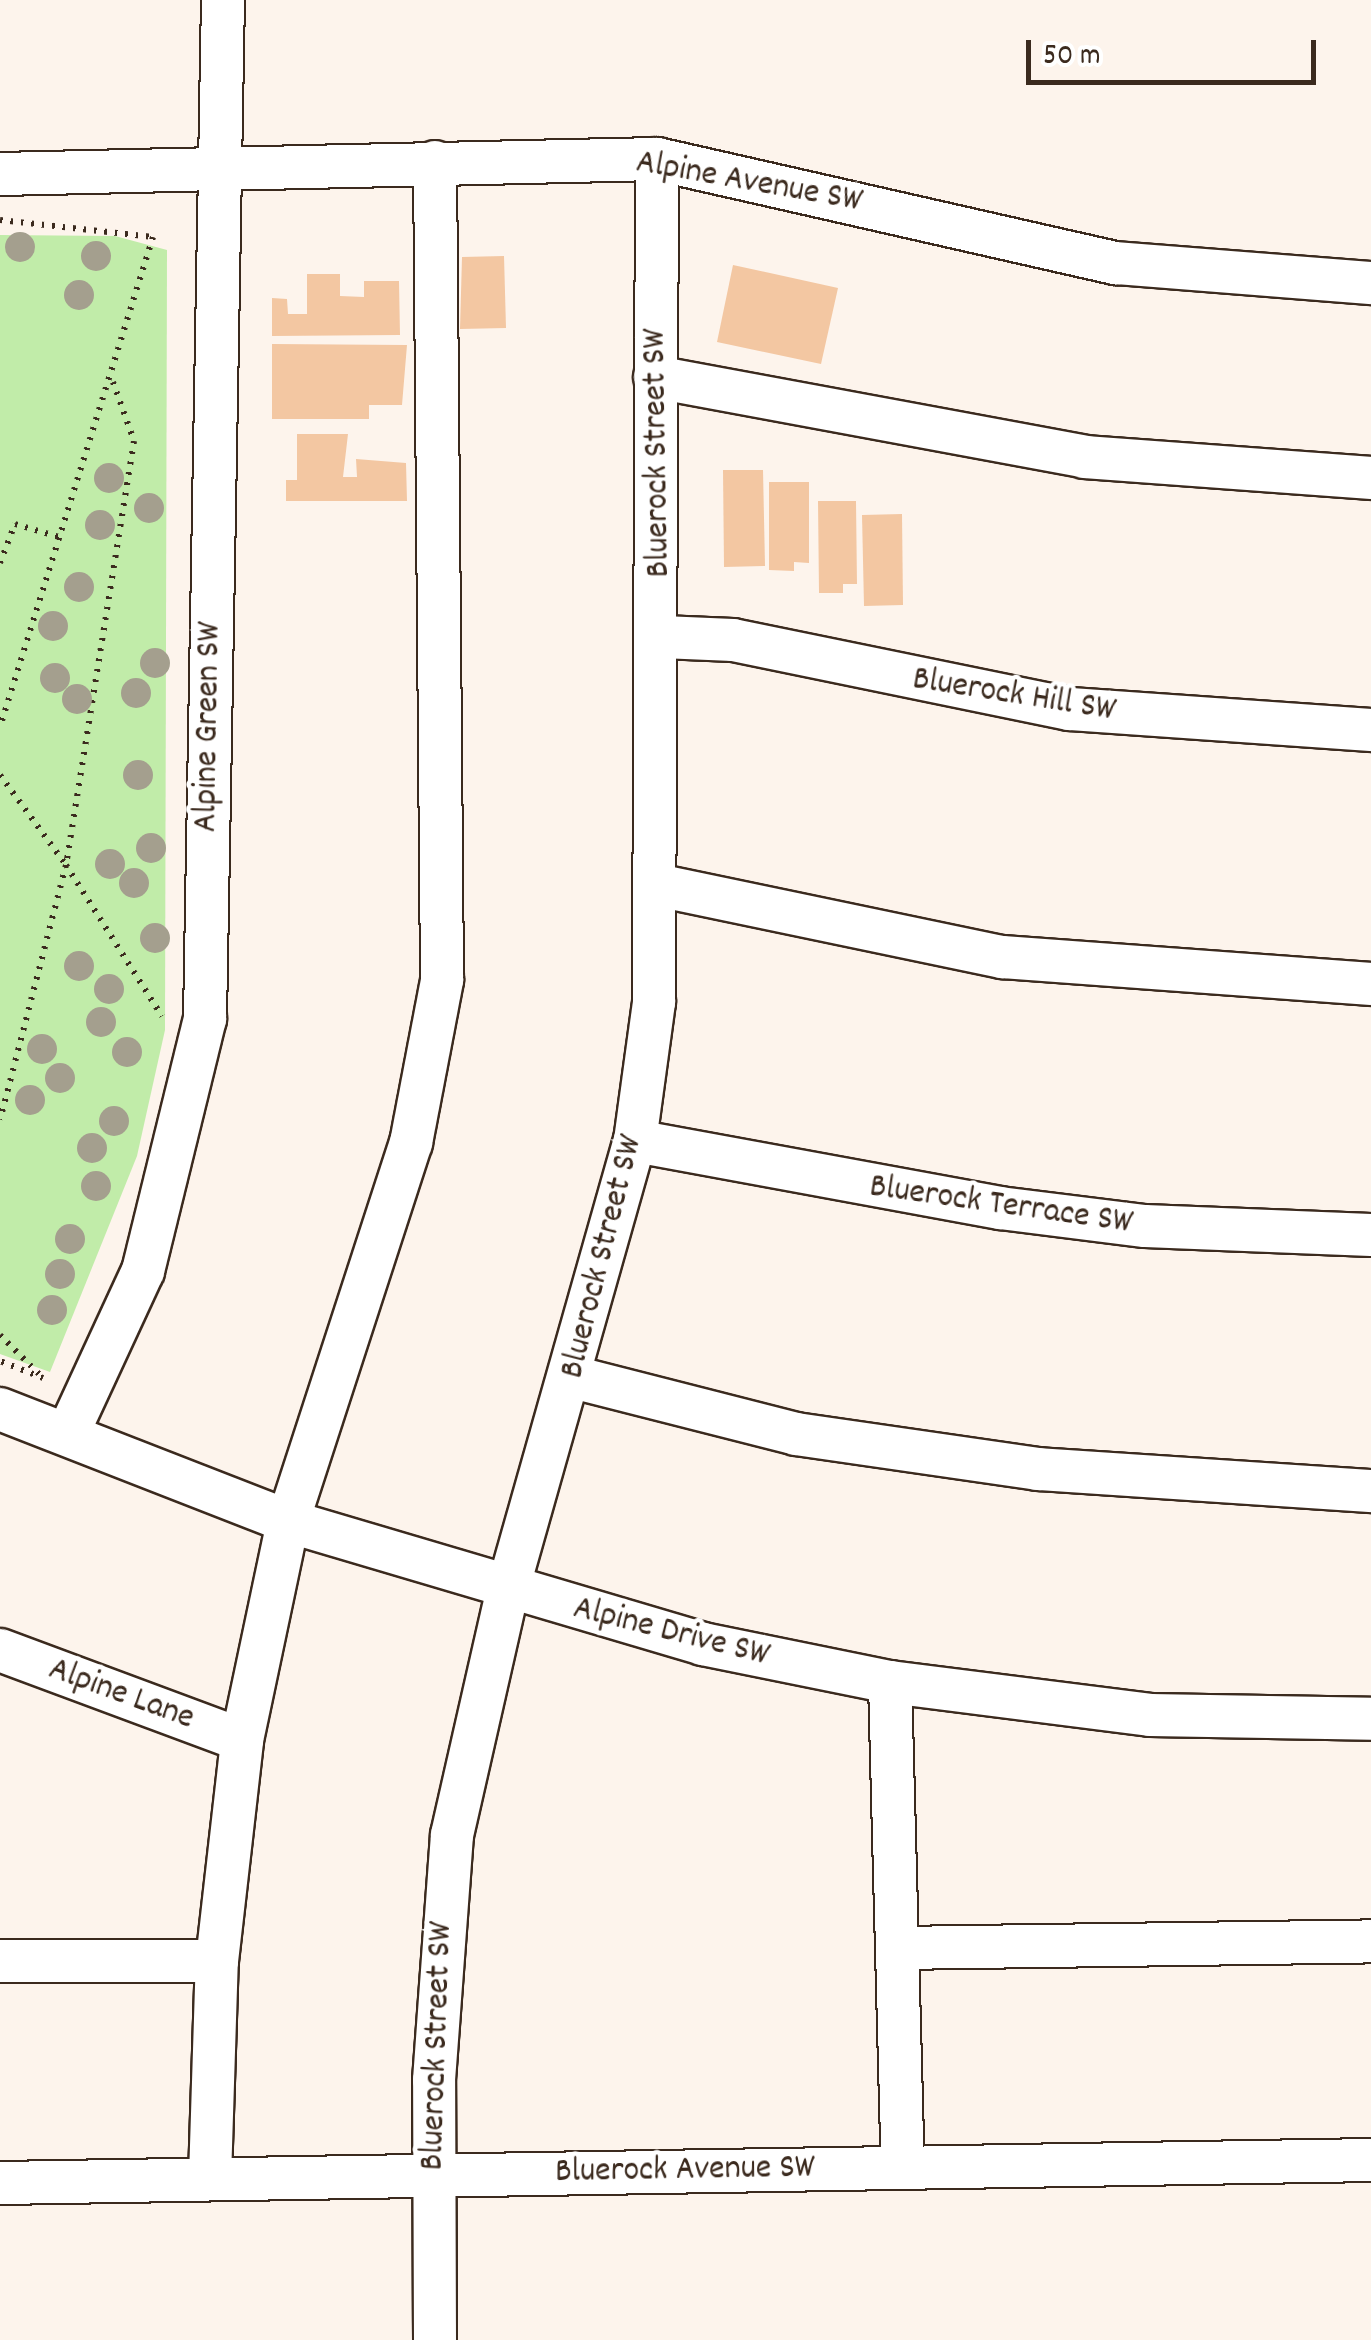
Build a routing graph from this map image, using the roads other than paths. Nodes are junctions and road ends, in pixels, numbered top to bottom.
1 (224, 0) edge
2 (658, 159) junction
3 (435, 162) junction
4 (215, 169) junction
5 (0, 174) edge
6 (1371, 283) edge
7 (655, 376) junction
8 (1371, 478) edge
9 (662, 637) junction
10 (1371, 730) edge
11 (657, 885) junction
12 (1371, 984) edge
13 (635, 1141) junction
14 (1371, 1235) edge
15 (573, 1378) junction
16 (0, 1408) edge
17 (69, 1431) junction
18 (1371, 1491) edge
19 (288, 1522) junction
20 (508, 1592) junction
21 (0, 1650) edge
22 (890, 1682) junction
23 (1371, 1720) edge
24 (242, 1740) junction
25 (1371, 1941) edge
26 (897, 1948) junction
27 (217, 1960) junction
28 (0, 1961) edge
29 (1371, 2160) edge
30 (902, 2167) junction
31 (432, 2175) junction
32 (210, 2178) junction
33 (0, 2184) edge
34 (435, 2340) edge

1 - 4 street, Alpine Green SW
2 - 3 street, Alpine Avenue SW
2 - 6 street, Alpine Avenue SW
2 - 7 street, Bluerock Street SW
3 - 4 street, Alpine Avenue SW
3 - 19 street
4 - 5 street, Alpine Avenue SW
4 - 17 street, Alpine Green SW
7 - 8 street
7 - 9 street, Bluerock Street SW
9 - 10 street, Bluerock Hill SW
9 - 11 street, Bluerock Street SW
11 - 12 street
11 - 13 street, Bluerock Street SW
13 - 14 street, Bluerock Terrace SW
13 - 15 street, Bluerock Street SW
15 - 18 street
15 - 20 street, Bluerock Street SW
16 - 17 street, Alpine Drive SW
17 - 19 street, Alpine Drive SW
19 - 20 street, Alpine Drive SW
19 - 24 street
20 - 22 street, Alpine Drive SW
20 - 31 street, Bluerock Street SW
21 - 24 street, Alpine Lane
22 - 23 street, Alpine Drive SW
22 - 26 street
24 - 27 street
25 - 26 street
26 - 30 street
27 - 28 street
27 - 32 street
29 - 30 street, Bluerock Avenue SW
30 - 31 street, Bluerock Avenue SW
31 - 32 street, Bluerock Avenue SW
31 - 34 street, Bluerock Street SW
32 - 33 street, Bluerock Avenue SW

